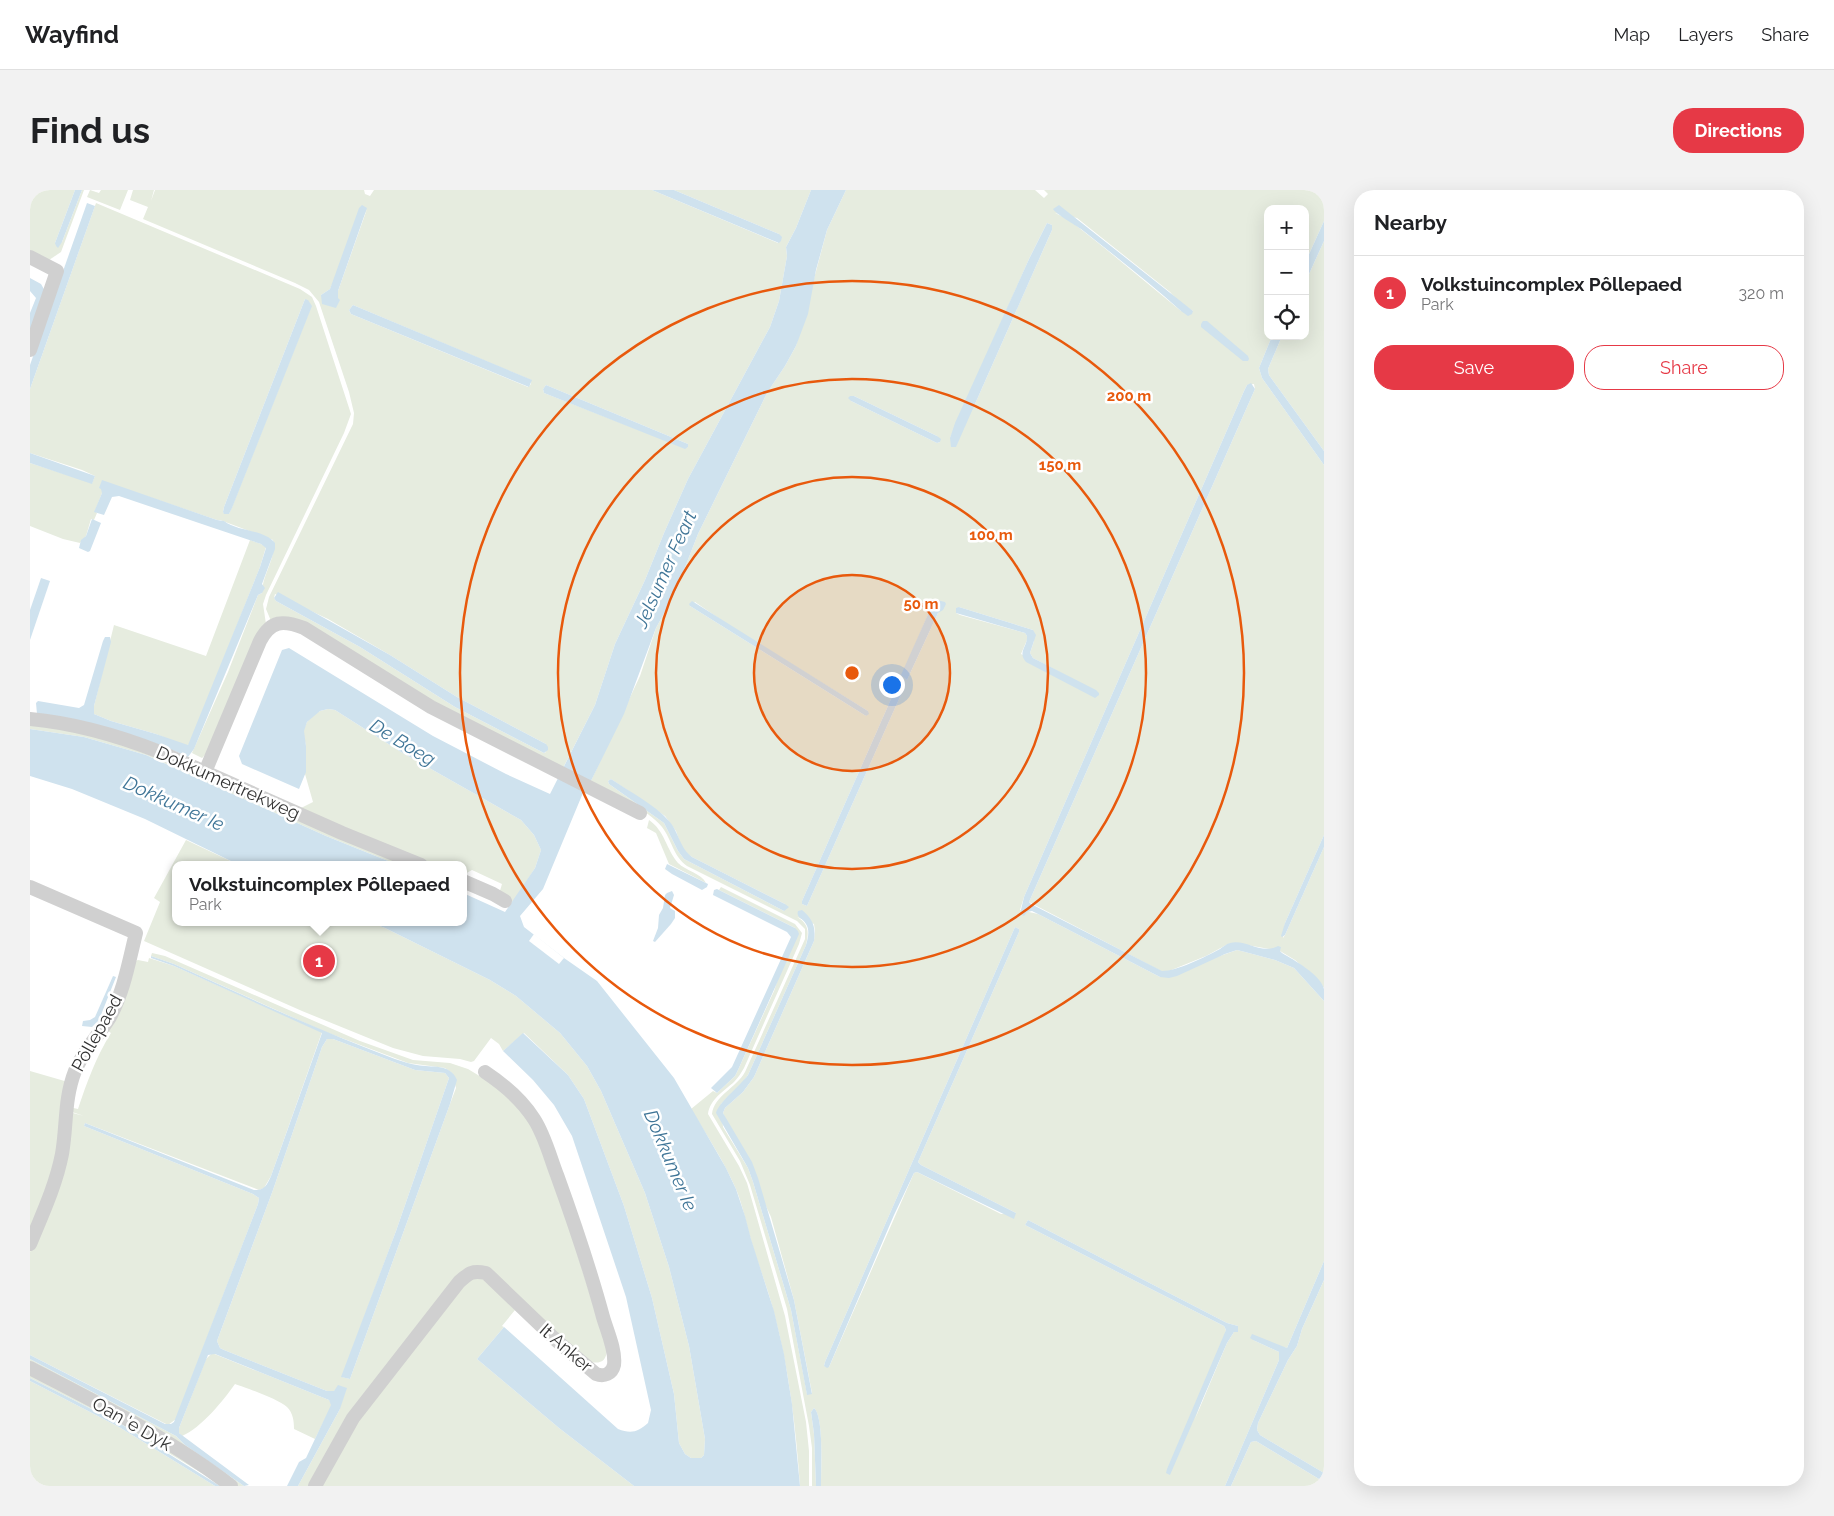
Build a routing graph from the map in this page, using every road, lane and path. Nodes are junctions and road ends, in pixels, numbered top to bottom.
1 (30, 257) edge
2 (30, 350) edge
3 (30, 719) edge
4 (205, 772) junction
5 (640, 813) dead end
6 (411, 861) edge
7 (467, 884) edge
8 (30, 887) edge
9 (505, 901) dead end
10 (485, 1072) dead end
11 (30, 1244) edge
12 (30, 1368) edge
13 (231, 1486) edge
14 (315, 1486) edge

1 - 2 street
3 - 4 street, Dokkumertrekweg
4 - 5 street
4 - 6 street, Dokkumertrekweg
7 - 9 street
8 - 11 street, Pôllepaed
10 - 14 street, It Anker
12 - 13 street, Oan 'e Dyk

